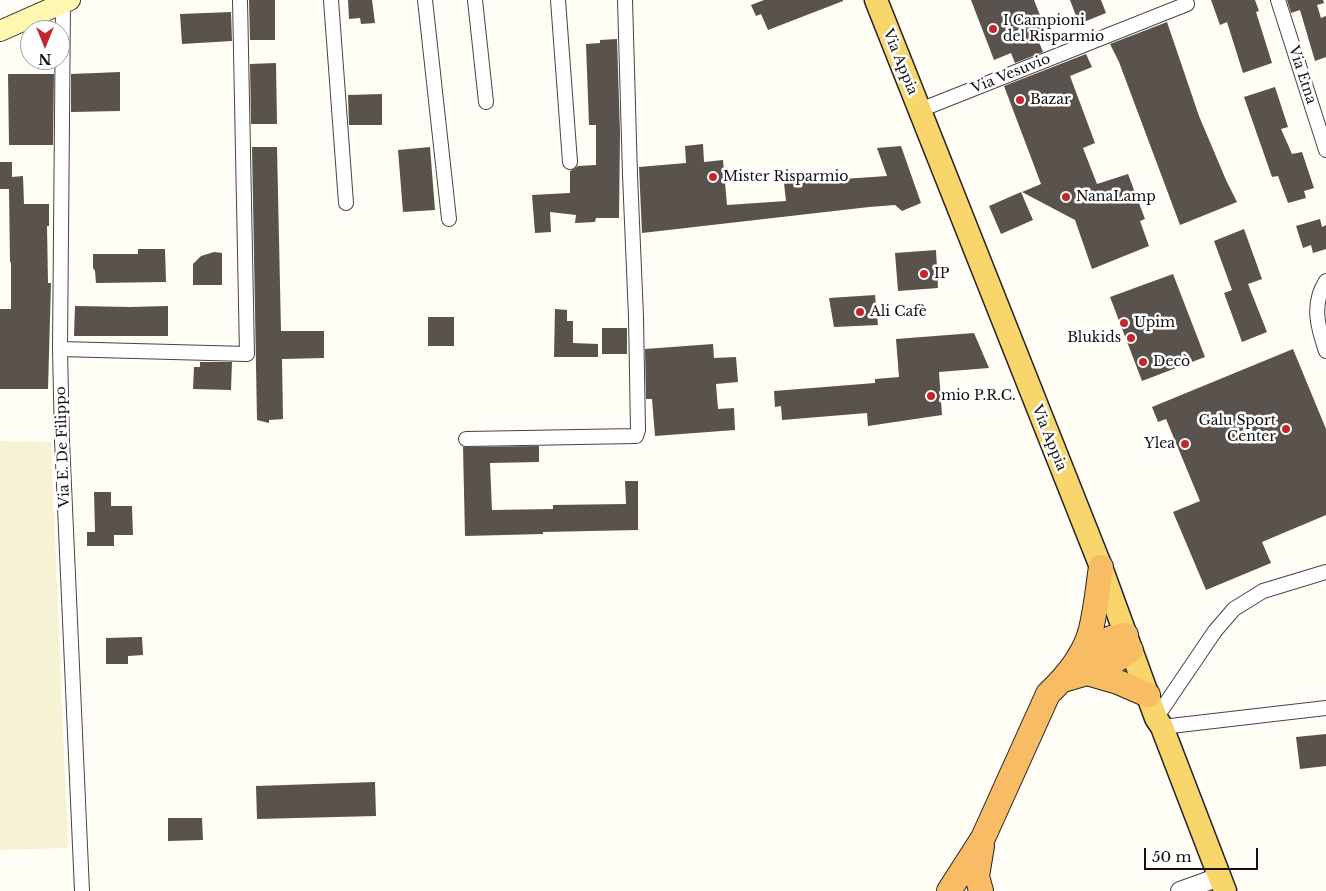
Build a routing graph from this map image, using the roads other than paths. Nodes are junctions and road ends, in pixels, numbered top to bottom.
1 (240, 0) edge
2 (331, 0) edge
3 (425, 0) edge
4 (475, 0) edge
5 (558, 0) edge
6 (625, 0) edge
7 (876, 0) edge
8 (1278, 0) edge
9 (66, 2) edge
10 (1187, 4) dead end
11 (0, 31) edge
12 (486, 102) dead end
13 (920, 110) junction
14 (1326, 150) edge
15 (570, 162) dead end
16 (346, 203) dead end
17 (449, 219) dead end
18 (1326, 281) edge
19 (60, 349) junction
20 (1326, 351) edge
21 (466, 439) dead end
22 (1100, 567) junction
23 (1326, 572) edge
24 (1128, 642) junction
25 (1084, 664) junction
26 (1148, 695) junction
27 (1326, 708) edge
28 (1159, 723) junction
29 (983, 838) junction
30 (1222, 884) edge
31 (82, 891) edge
32 (950, 891) edge
33 (981, 891) edge
34 (1180, 891) edge

1 - 19 street
2 - 16 street
3 - 17 street
4 - 12 street
5 - 15 street
6 - 21 street
7 - 13 main road, Via Appia
8 - 14 street, Via Etna
9 - 11 main road
9 - 19 street, Via E. De Filippo
10 - 13 street, Via Vesuvio
13 - 22 main road, Via Appia
18 - 20 street
19 - 31 street, Via E. De Filippo
22 - 24 main road, Via Appia
22 - 25 highway
23 - 28 street
24 - 25 highway
24 - 26 main road, Via Appia
25 - 26 highway
25 - 29 highway
26 - 28 main road, Via Appia
27 - 28 street
28 - 30 main road, Via Appia
29 - 32 highway
29 - 33 highway
30 - 34 street

